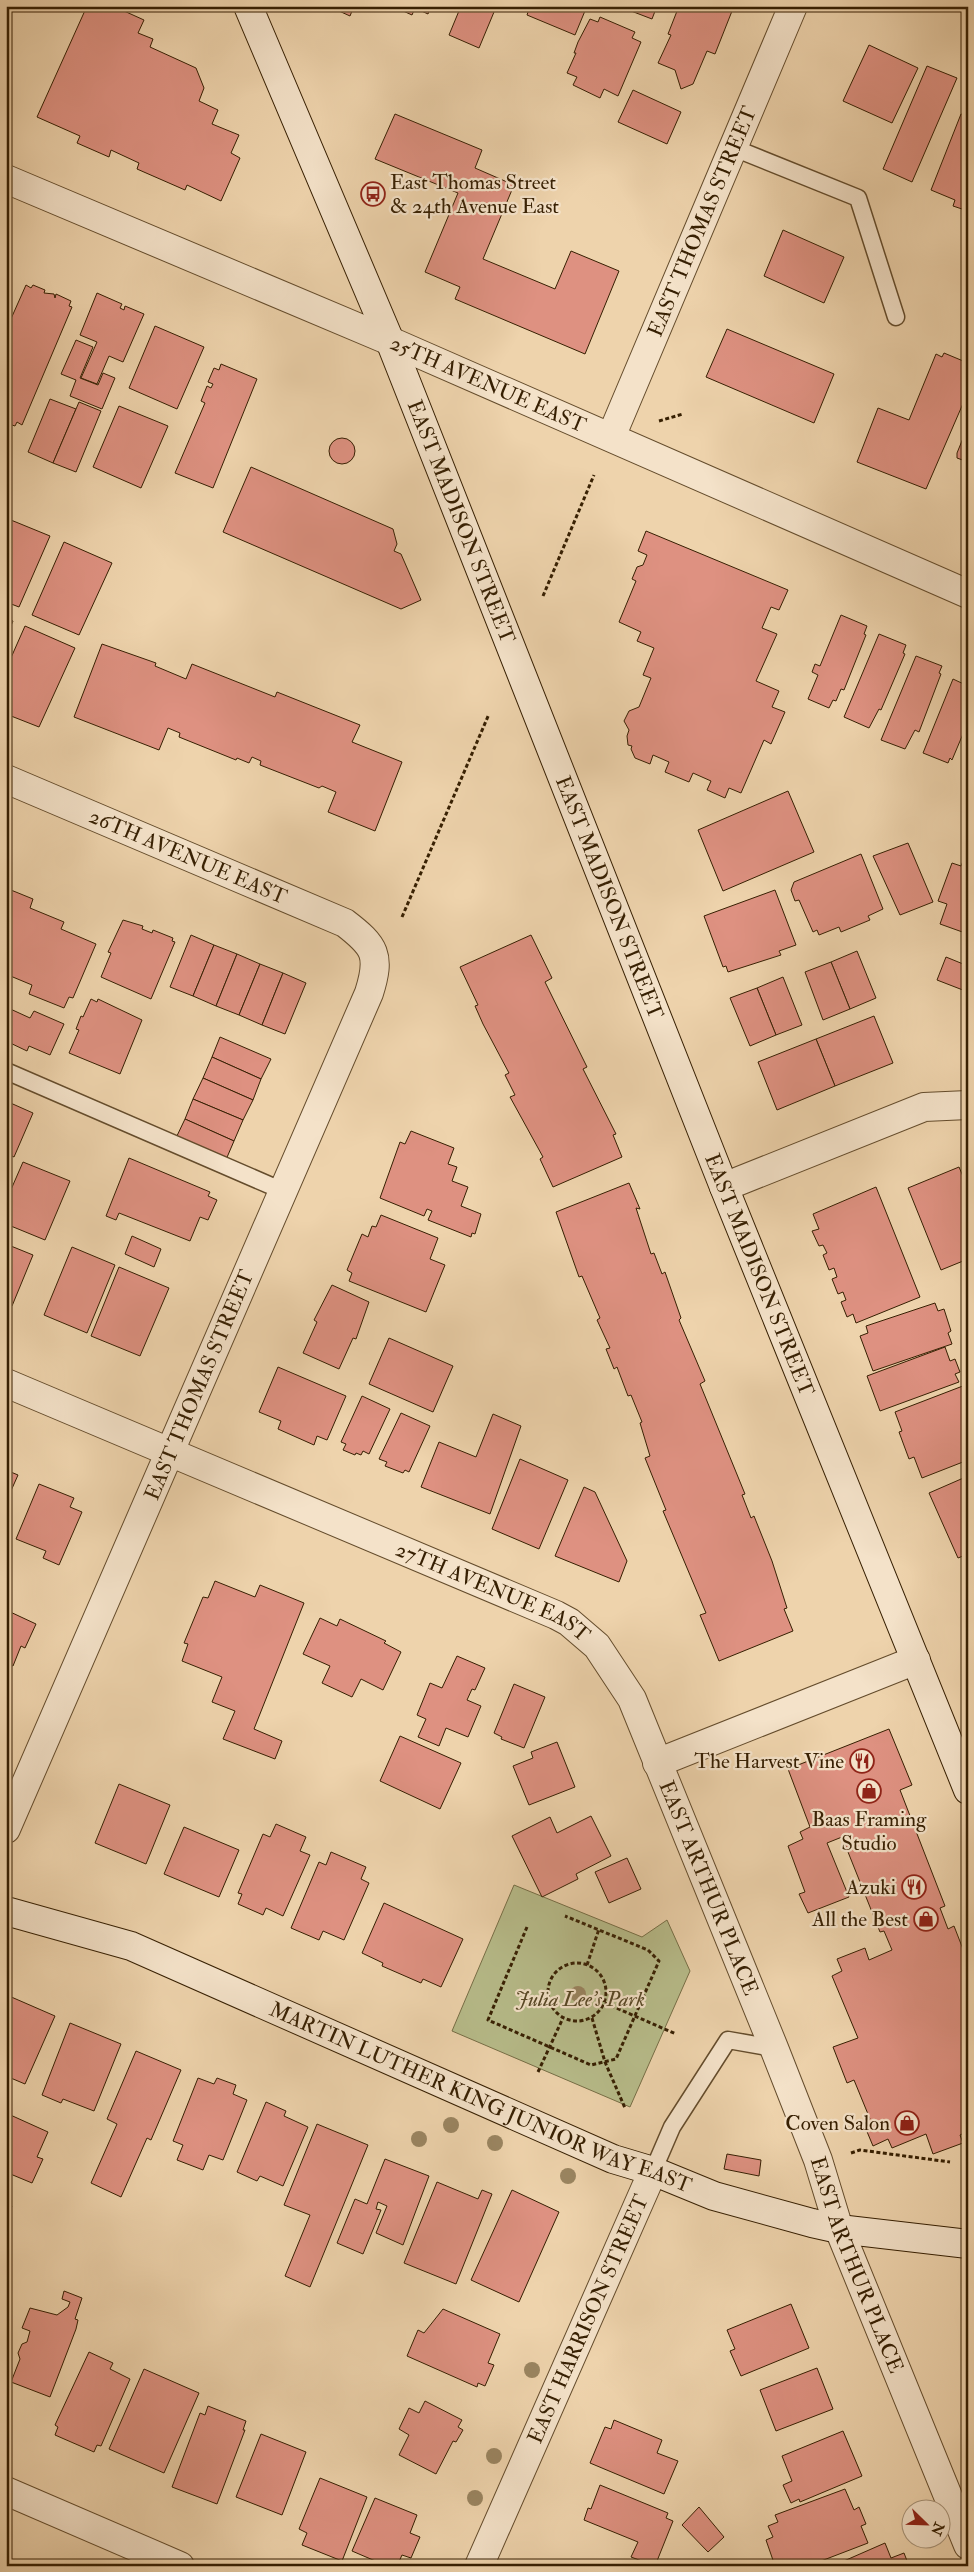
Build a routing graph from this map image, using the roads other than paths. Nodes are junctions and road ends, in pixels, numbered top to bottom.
1 (248, 6) edge
2 (793, 6) edge
3 (734, 148) junction
4 (6, 179) edge
5 (896, 317) dead end
6 (390, 341) junction
7 (611, 437) junction
8 (968, 594) edge
9 (6, 779) edge
10 (366, 939) joint
11 (6, 1071) edge
12 (968, 1105) edge
13 (724, 1187) junction
14 (283, 1190) junction
15 (6, 1383) edge
16 (170, 1452) junction
17 (916, 1660) junction
18 (657, 1763) junction
19 (968, 1790) edge
20 (6, 1829) edge
21 (6, 1911) edge
22 (774, 2048) junction
23 (653, 2171) junction
24 (839, 2229) junction
25 (968, 2244) edge
26 (6, 2491) edge
27 (968, 2545) edge
28 (180, 2566) edge
29 (479, 2566) edge

1 - 6 street, EAST MADISON STREET
2 - 3 street, EAST THOMAS STREET
3 - 5 lane
3 - 7 street, EAST THOMAS STREET
4 - 6 street, 25TH AVENUE EAST
6 - 7 street, 25TH AVENUE EAST
6 - 13 street, EAST MADISON STREET
7 - 8 street, 25TH AVENUE EAST
9 - 10 street, 26TH AVENUE EAST
10 - 14 street, EAST THOMAS STREET
11 - 14 lane
12 - 13 street
13 - 17 street, EAST MADISON STREET
14 - 16 street, EAST THOMAS STREET
15 - 16 street, 27TH AVENUE EAST
16 - 18 street, 27TH AVENUE EAST
16 - 20 street, EAST THOMAS STREET
17 - 18 street
17 - 19 street, EAST MADISON STREET
18 - 22 street, EAST ARTHUR PLACE
21 - 23 street, MARTIN LUTHER KING JUNIOR WAY EAST
22 - 23 lane, EAST HARRISON STREET
22 - 24 street, EAST ARTHUR PLACE
23 - 24 street, MARTIN LUTHER KING JUNIOR WAY EAST
23 - 29 street, EAST HARRISON STREET
24 - 25 street, MARTIN LUTHER KING JUNIOR WAY EAST
24 - 27 street, EAST ARTHUR PLACE
26 - 28 street

